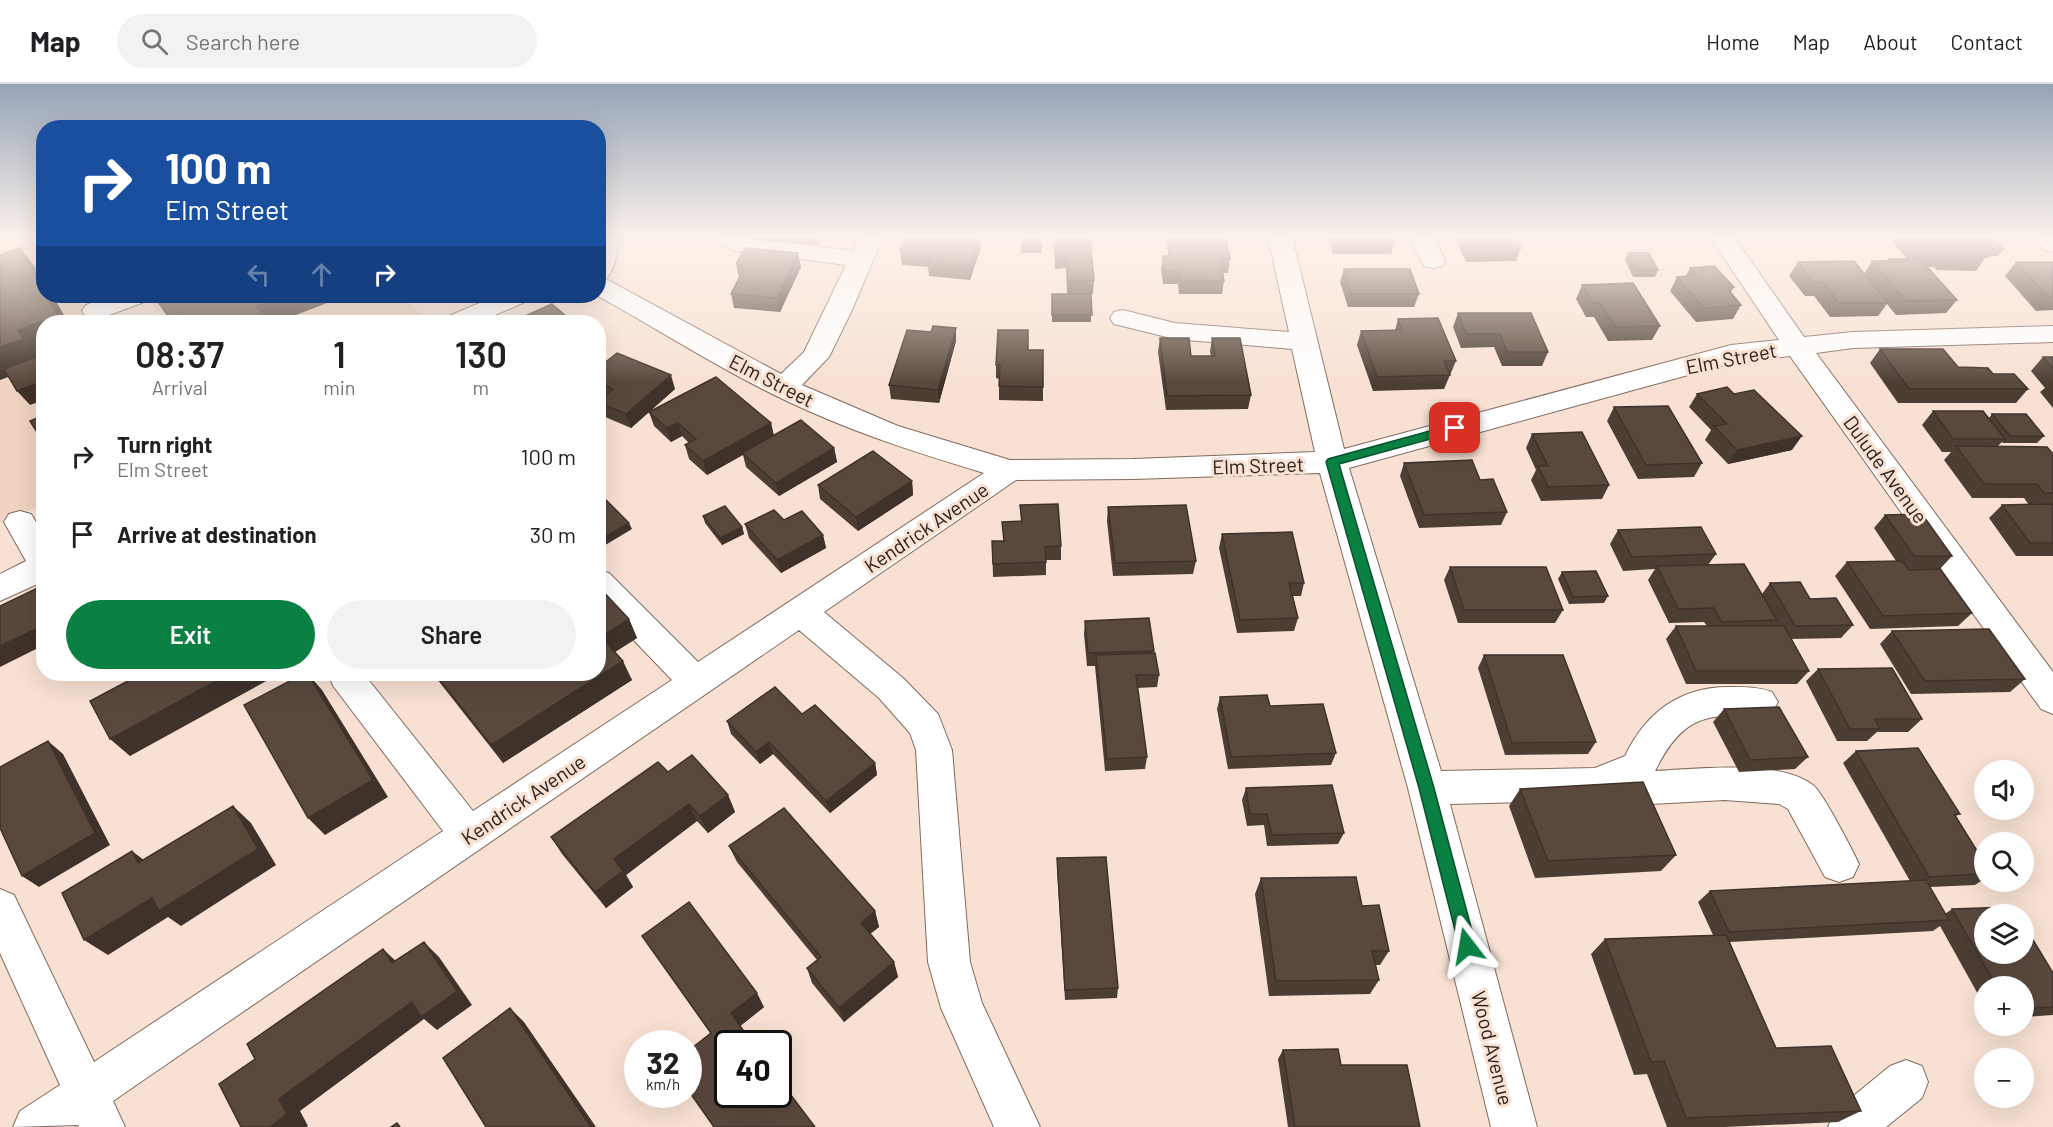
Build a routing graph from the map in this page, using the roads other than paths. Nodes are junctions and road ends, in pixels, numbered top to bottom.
1 (850, 286) edge
2 (1291, 286) edge
3 (1755, 286) edge
4 (606, 289) edge
5 (114, 303) edge
6 (500, 303) edge
7 (94, 310) edge
8 (474, 315) edge
9 (1123, 318) dead end
10 (2053, 334) edge
11 (1304, 342) junction
12 (1796, 345) junction
13 (784, 387) junction
14 (1332, 462) junction
15 (1010, 470) junction
16 (21, 521) edge
17 (36, 550) edge
18 (36, 570) edge
19 (0, 588) edge
20 (606, 590) edge
21 (801, 612) junction
22 (349, 681) edge
23 (696, 682) junction
24 (2053, 699) edge
25 (1760, 702) dead end
26 (1597, 784) junction
27 (1427, 788) junction
28 (469, 835) junction
29 (1839, 864) dead end
30 (0, 909) edge
31 (1906, 1082) dead end
32 (95, 1110) edge
33 (36, 1127) edge
34 (1017, 1127) edge
35 (1514, 1127) edge
36 (1851, 1127) edge

1 - 13 street
2 - 11 street, Wood Avenue
3 - 12 street, Dulude Avenue
4 - 13 street, Elm Street
5 - 7 street
6 - 8 street
9 - 11 street
10 - 12 street, Elm Street
11 - 14 street, Wood Avenue
12 - 14 street, Elm Street
12 - 24 street, Dulude Avenue
13 - 15 street, Elm Street
14 - 15 street, Elm Street
14 - 27 street, Wood Avenue
15 - 21 street, Kendrick Avenue
16 - 17 street
18 - 19 street
20 - 23 street
21 - 23 street, Kendrick Avenue
21 - 34 street
22 - 28 street
23 - 28 street, Kendrick Avenue
25 - 26 street
26 - 27 street
26 - 29 street
27 - 35 street, Wood Avenue
28 - 32 street, Kendrick Avenue
30 - 32 street
31 - 36 street
32 - 33 street, Kendrick Avenue

